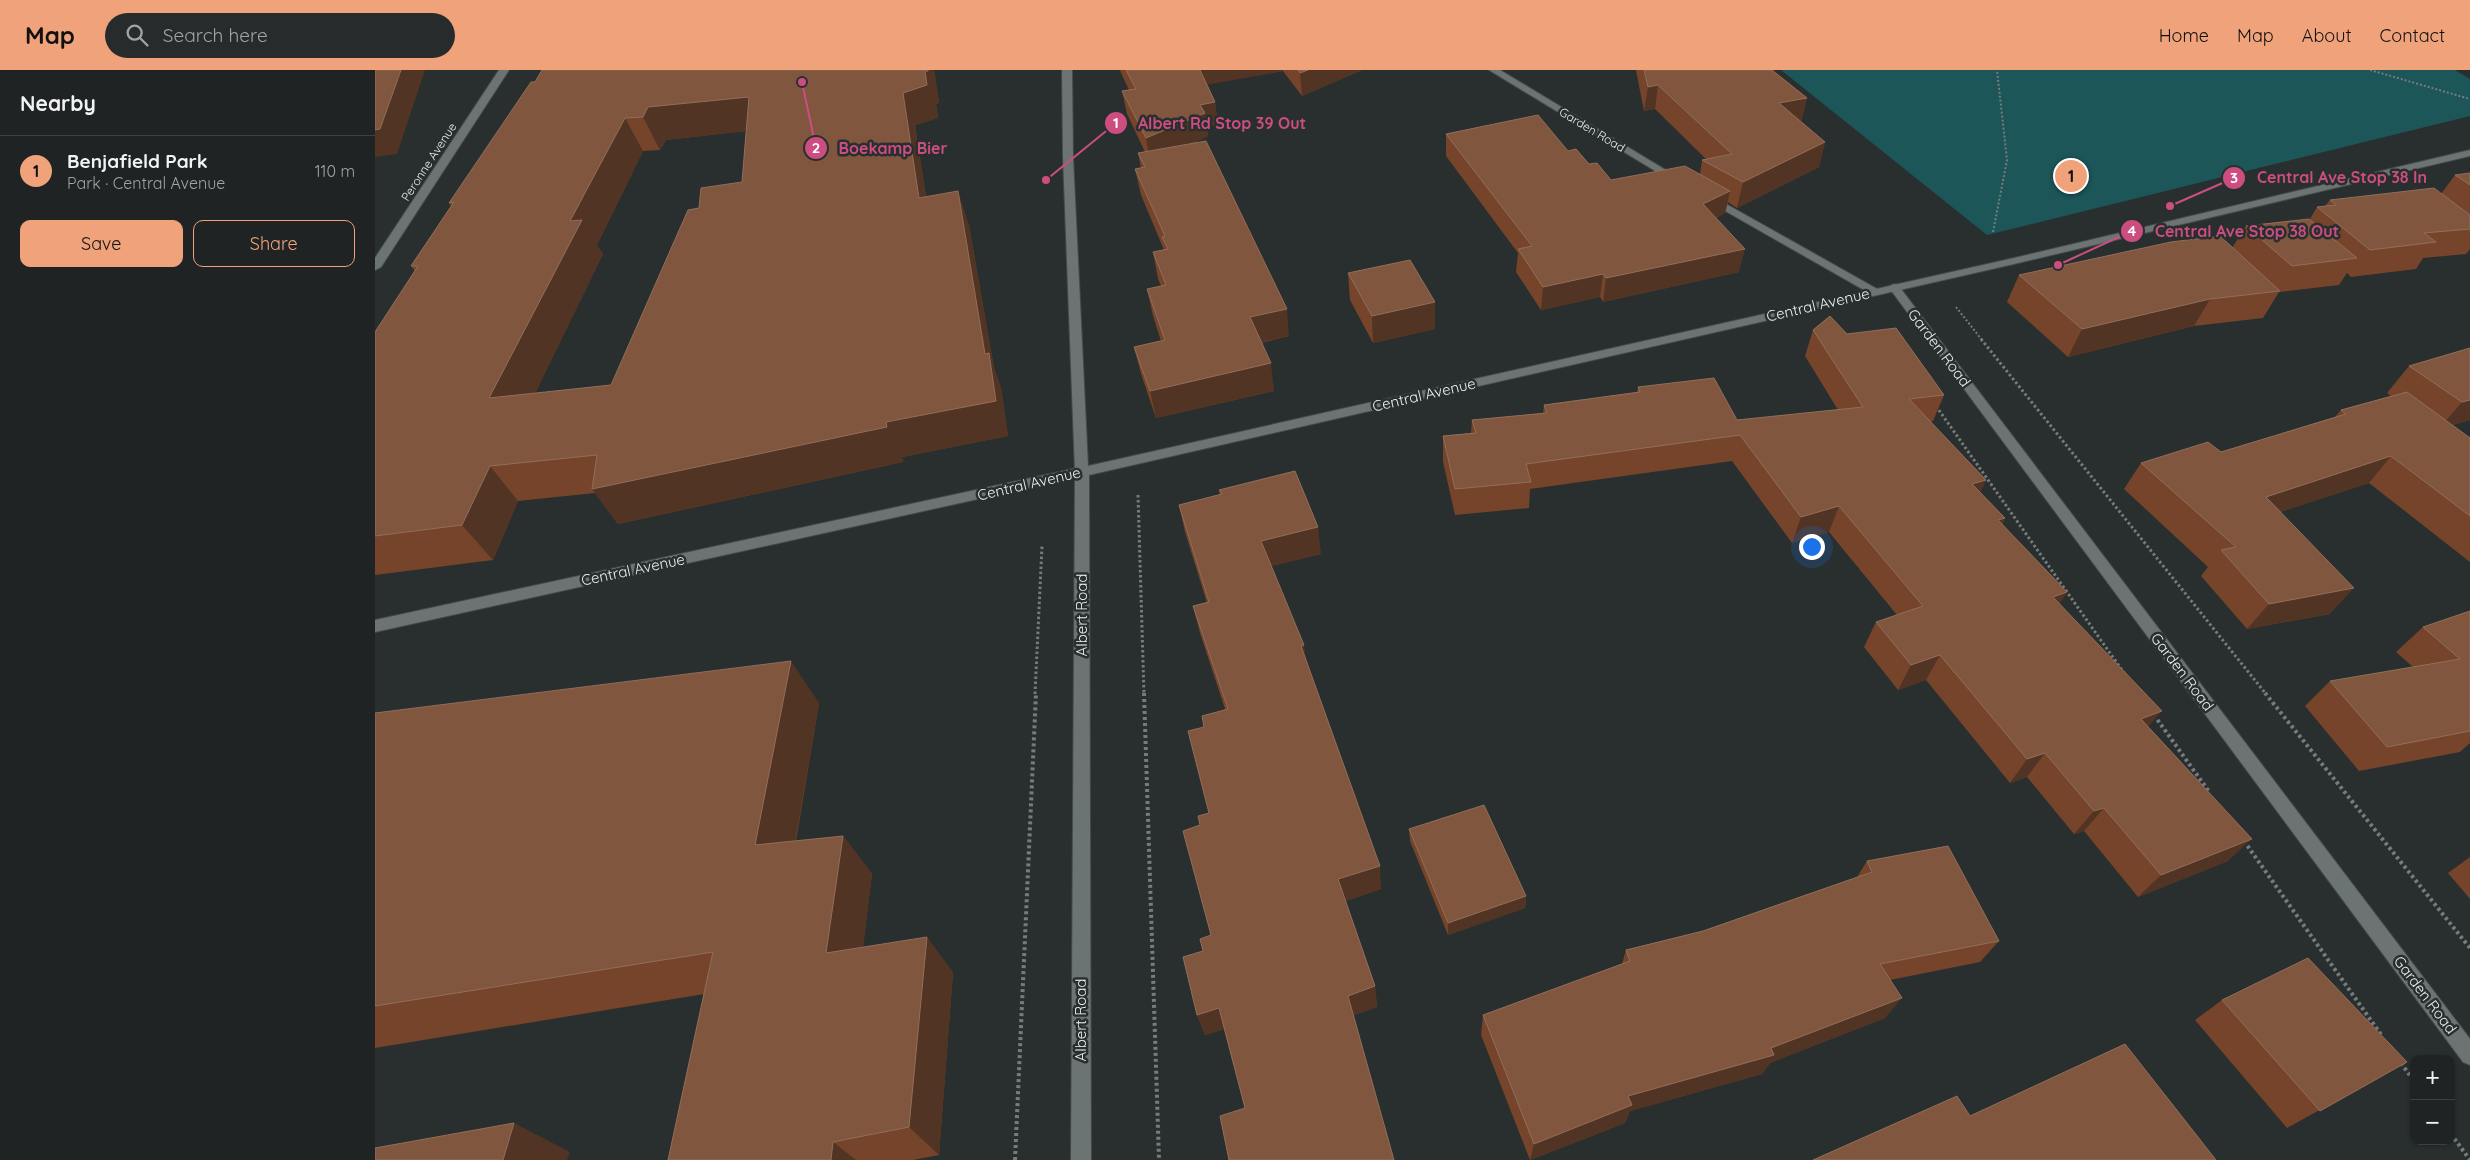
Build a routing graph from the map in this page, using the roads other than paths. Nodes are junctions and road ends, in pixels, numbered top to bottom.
1 (504, 70) edge
2 (1067, 70) edge
3 (1494, 70) edge
4 (2470, 153) edge
5 (375, 267) edge
6 (1894, 288) junction
7 (1875, 292) junction
8 (1082, 472) junction
9 (375, 626) edge
10 (2470, 1055) edge
11 (1081, 1160) edge

1 - 5 street, Peronne Avenue
2 - 8 street, Albert Road
3 - 7 street, Garden Road
4 - 6 street, Central Avenue
6 - 7 street, Central Avenue
6 - 10 street, Garden Road
7 - 8 street, Central Avenue
8 - 9 street, Central Avenue
8 - 11 street, Albert Road

